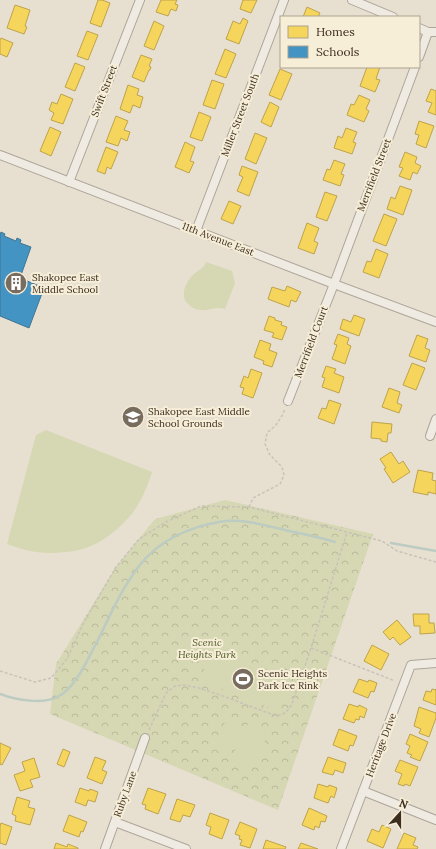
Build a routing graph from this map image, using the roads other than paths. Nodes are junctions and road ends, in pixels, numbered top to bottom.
1 (140, 0) edge
2 (284, 0) edge
3 (352, 0) edge
4 (391, 16) edge
5 (420, 28) edge
6 (432, 32) edge
7 (420, 55) edge
8 (415, 68) edge
9 (0, 155) edge
10 (69, 182) junction
11 (196, 231) junction
12 (334, 284) junction
13 (436, 322) edge
14 (288, 401) road end
15 (436, 419) edge
16 (430, 436) dead end
17 (436, 663) edge
18 (145, 738) road end
19 (363, 791) junction
20 (436, 820) edge
21 (115, 822) junction
22 (105, 849) edge
23 (186, 849) edge
24 (341, 849) edge

1 - 10 street, Swift Street
2 - 11 street, Miller Street South
3 - 4 street
5 - 6 street
6 - 7 street
8 - 12 street, Merrifield Street
9 - 10 street, 11th Avenue East
10 - 11 street, 11th Avenue East
11 - 12 street, 11th Avenue East
12 - 13 street, 11th Avenue East
12 - 14 street, Merrifield Court
15 - 16 street
17 - 19 street, Heritage Drive
18 - 21 street, Ruby Lane
19 - 20 street
19 - 24 street, Heritage Drive
21 - 22 street, Ruby Lane
21 - 23 street

